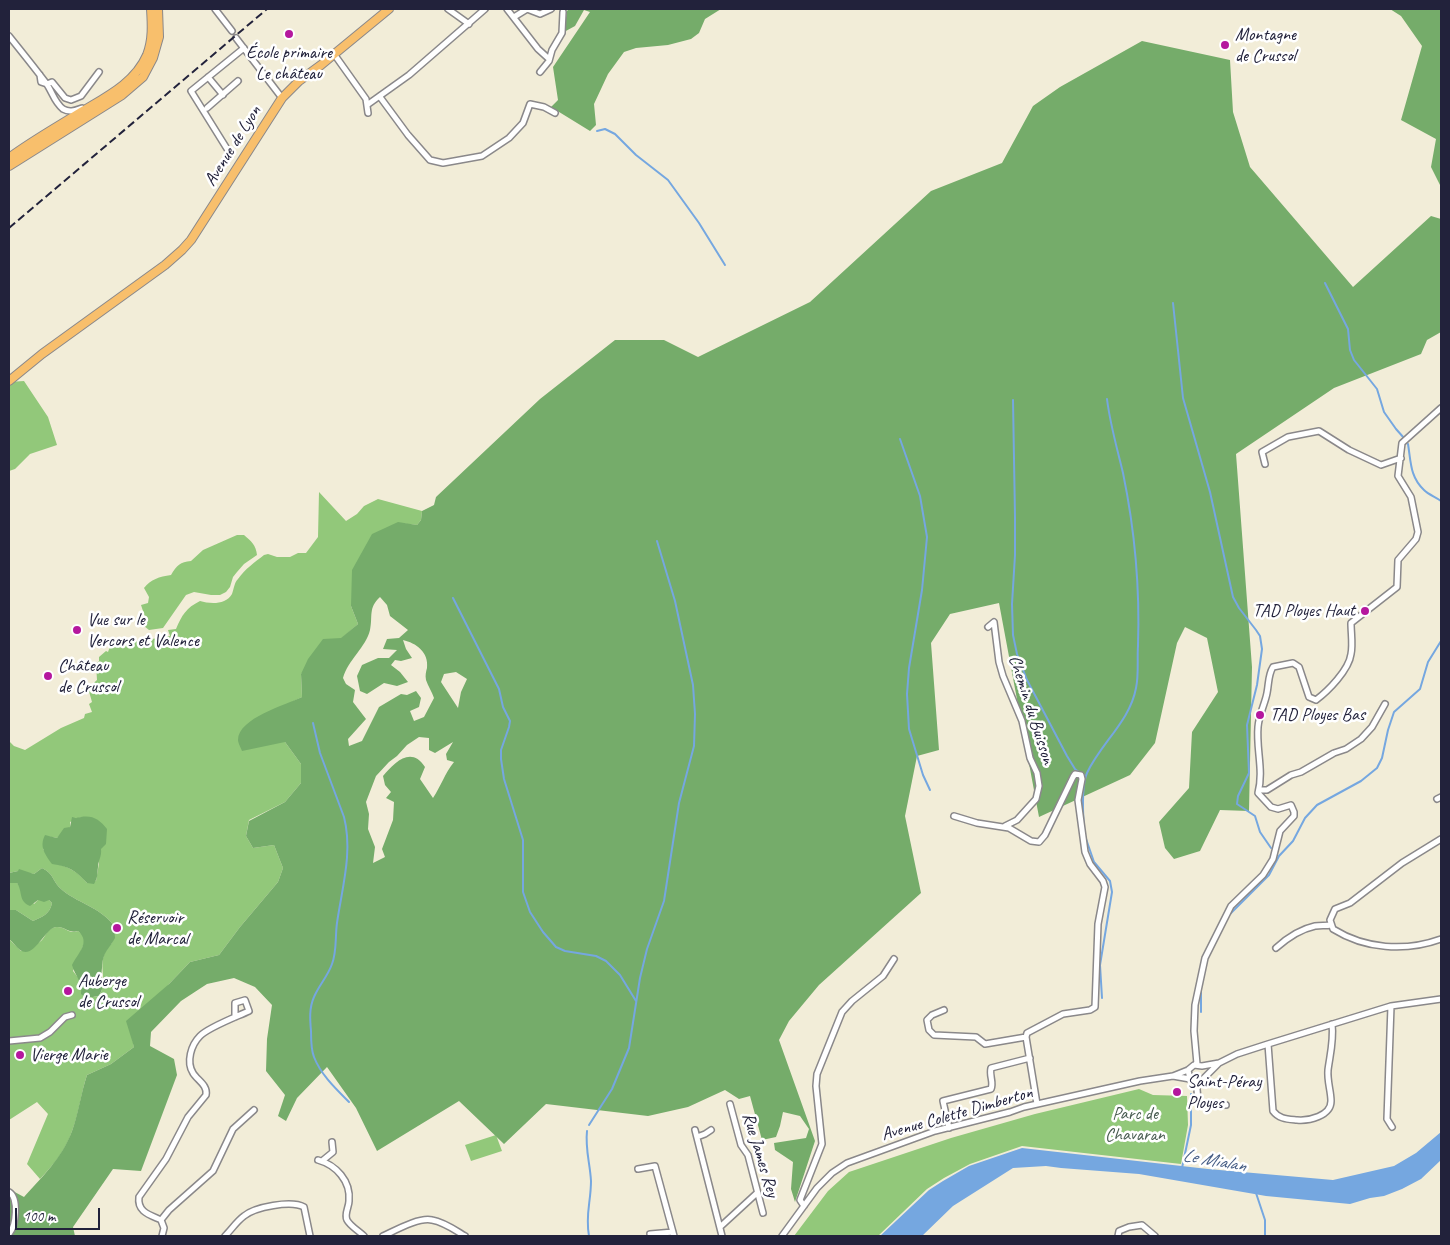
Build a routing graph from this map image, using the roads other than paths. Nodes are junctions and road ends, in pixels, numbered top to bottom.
1 (151, 9) edge
2 (158, 9) edge
3 (215, 9) edge
4 (389, 9) edge
5 (448, 9) edge
6 (485, 9) edge
7 (507, 9) edge
8 (527, 9) edge
9 (551, 9) edge
10 (562, 10) edge
11 (514, 17) junction
12 (468, 24) junction
13 (232, 31) dead end
14 (9, 36) edge
15 (236, 38) dead end
16 (244, 48) junction
17 (334, 54) junction
18 (549, 59) junction
19 (99, 72) dead end
20 (540, 72) dead end
21 (208, 77) junction
22 (238, 82) dead end
23 (47, 84) junction
24 (223, 95) junction
25 (380, 97) junction
26 (282, 98) junction
27 (367, 105) junction
28 (92, 106) junction
29 (207, 108) dead end
30 (368, 113) dead end
31 (555, 113) dead end
32 (229, 152) dead end
33 (9, 158) edge
34 (9, 166) edge
35 (9, 380) edge
36 (1441, 408) edge
37 (1400, 458) junction
38 (1266, 464) dead end
39 (988, 627) dead end
40 (1385, 704) dead end
41 (1259, 790) junction
42 (954, 816) dead end
43 (1002, 828) junction
44 (1441, 839) edge
45 (1331, 925) junction
46 (1441, 939) edge
47 (1276, 948) dead end
48 (894, 959) dead end
49 (1441, 999) edge
50 (1391, 1006) junction
51 (944, 1010) dead end
52 (72, 1015) dead end
53 (235, 1018) junction
54 (1332, 1024) junction
55 (1026, 1036) junction
56 (9, 1041) edge
57 (1268, 1044) junction
58 (1030, 1058) junction
59 (1219, 1063) junction
60 (1200, 1065) junction
61 (1188, 1070) junction
62 (1205, 1075) junction
63 (1173, 1076) junction
64 (1190, 1079) junction
65 (1197, 1082) junction
66 (730, 1104) dead end
67 (1037, 1104) junction
68 (1226, 1105) dead end
69 (254, 1110) dead end
70 (1392, 1127) dead end
71 (949, 1128) junction
72 (695, 1130) dead end
73 (711, 1130) dead end
74 (697, 1136) junction
75 (332, 1142) dead end
76 (638, 1169) dead end
77 (9, 1192) edge
78 (757, 1193) junction
79 (804, 1206) junction
80 (764, 1213) dead end
81 (162, 1220) junction
82 (720, 1227) junction
83 (9, 1234) edge
84 (650, 1234) dead end
85 (674, 1234) edge
86 (162, 1236) edge
87 (225, 1236) edge
88 (310, 1236) edge
89 (364, 1236) edge
90 (383, 1236) edge
91 (465, 1236) edge
92 (722, 1236) edge
93 (782, 1236) edge
94 (1118, 1236) edge
95 (1155, 1236) edge

1 - 28 main road
2 - 34 main road
3 - 13 street
4 - 17 main road, Avenue de Lyon
5 - 12 street
6 - 12 street
7 - 11 street
8 - 9 street
8 - 11 street
10 - 18 street
11 - 18 street
12 - 25 street
14 - 23 street
15 - 16 street
16 - 21 street
16 - 26 street
17 - 26 main road, Avenue de Lyon
17 - 27 street
18 - 20 street
19 - 23 street
21 - 24 street
21 - 32 street
22 - 24 street
23 - 28 street
24 - 29 street
25 - 27 street
25 - 31 street
26 - 35 main road, Avenue de Lyon
27 - 30 street
28 - 33 main road
36 - 37 street
37 - 38 street
37 - 41 street
39 - 43 street, Chemin du Buisson
40 - 41 street
41 - 60 street
42 - 43 street
43 - 55 street
44 - 45 street
45 - 46 street
45 - 47 street
48 - 79 street
49 - 50 street, Avenue Colette Dimberton
50 - 54 street, Avenue Colette Dimberton
50 - 70 street
51 - 55 street
52 - 56 street
53 - 53 street
53 - 81 street
54 - 57 street, Avenue Colette Dimberton
54 - 57 street
55 - 58 street
57 - 59 street, Avenue Colette Dimberton
58 - 67 street
58 - 71 street
59 - 60 street, Avenue Colette Dimberton
59 - 62 street, Avenue Colette Dimberton
60 - 61 street, Avenue Colette Dimberton
60 - 62 street
61 - 63 street, Avenue Colette Dimberton
61 - 64 street
62 - 65 street, Avenue Colette Dimberton
63 - 64 street, Avenue Colette Dimberton
63 - 67 street, Avenue Colette Dimberton
64 - 65 street, Avenue Colette Dimberton
65 - 68 street
66 - 78 street, Rue James Rey
67 - 71 street, Avenue Colette Dimberton
69 - 81 street
71 - 79 street, Avenue Colette Dimberton
72 - 74 street
73 - 74 street
74 - 82 street
75 - 89 street
76 - 85 street
77 - 83 street
78 - 80 street, Rue James Rey
78 - 82 street
79 - 93 street, Avenue Colette Dimberton
81 - 86 street
82 - 92 street
84 - 85 street
87 - 88 street
90 - 91 street
94 - 95 street

